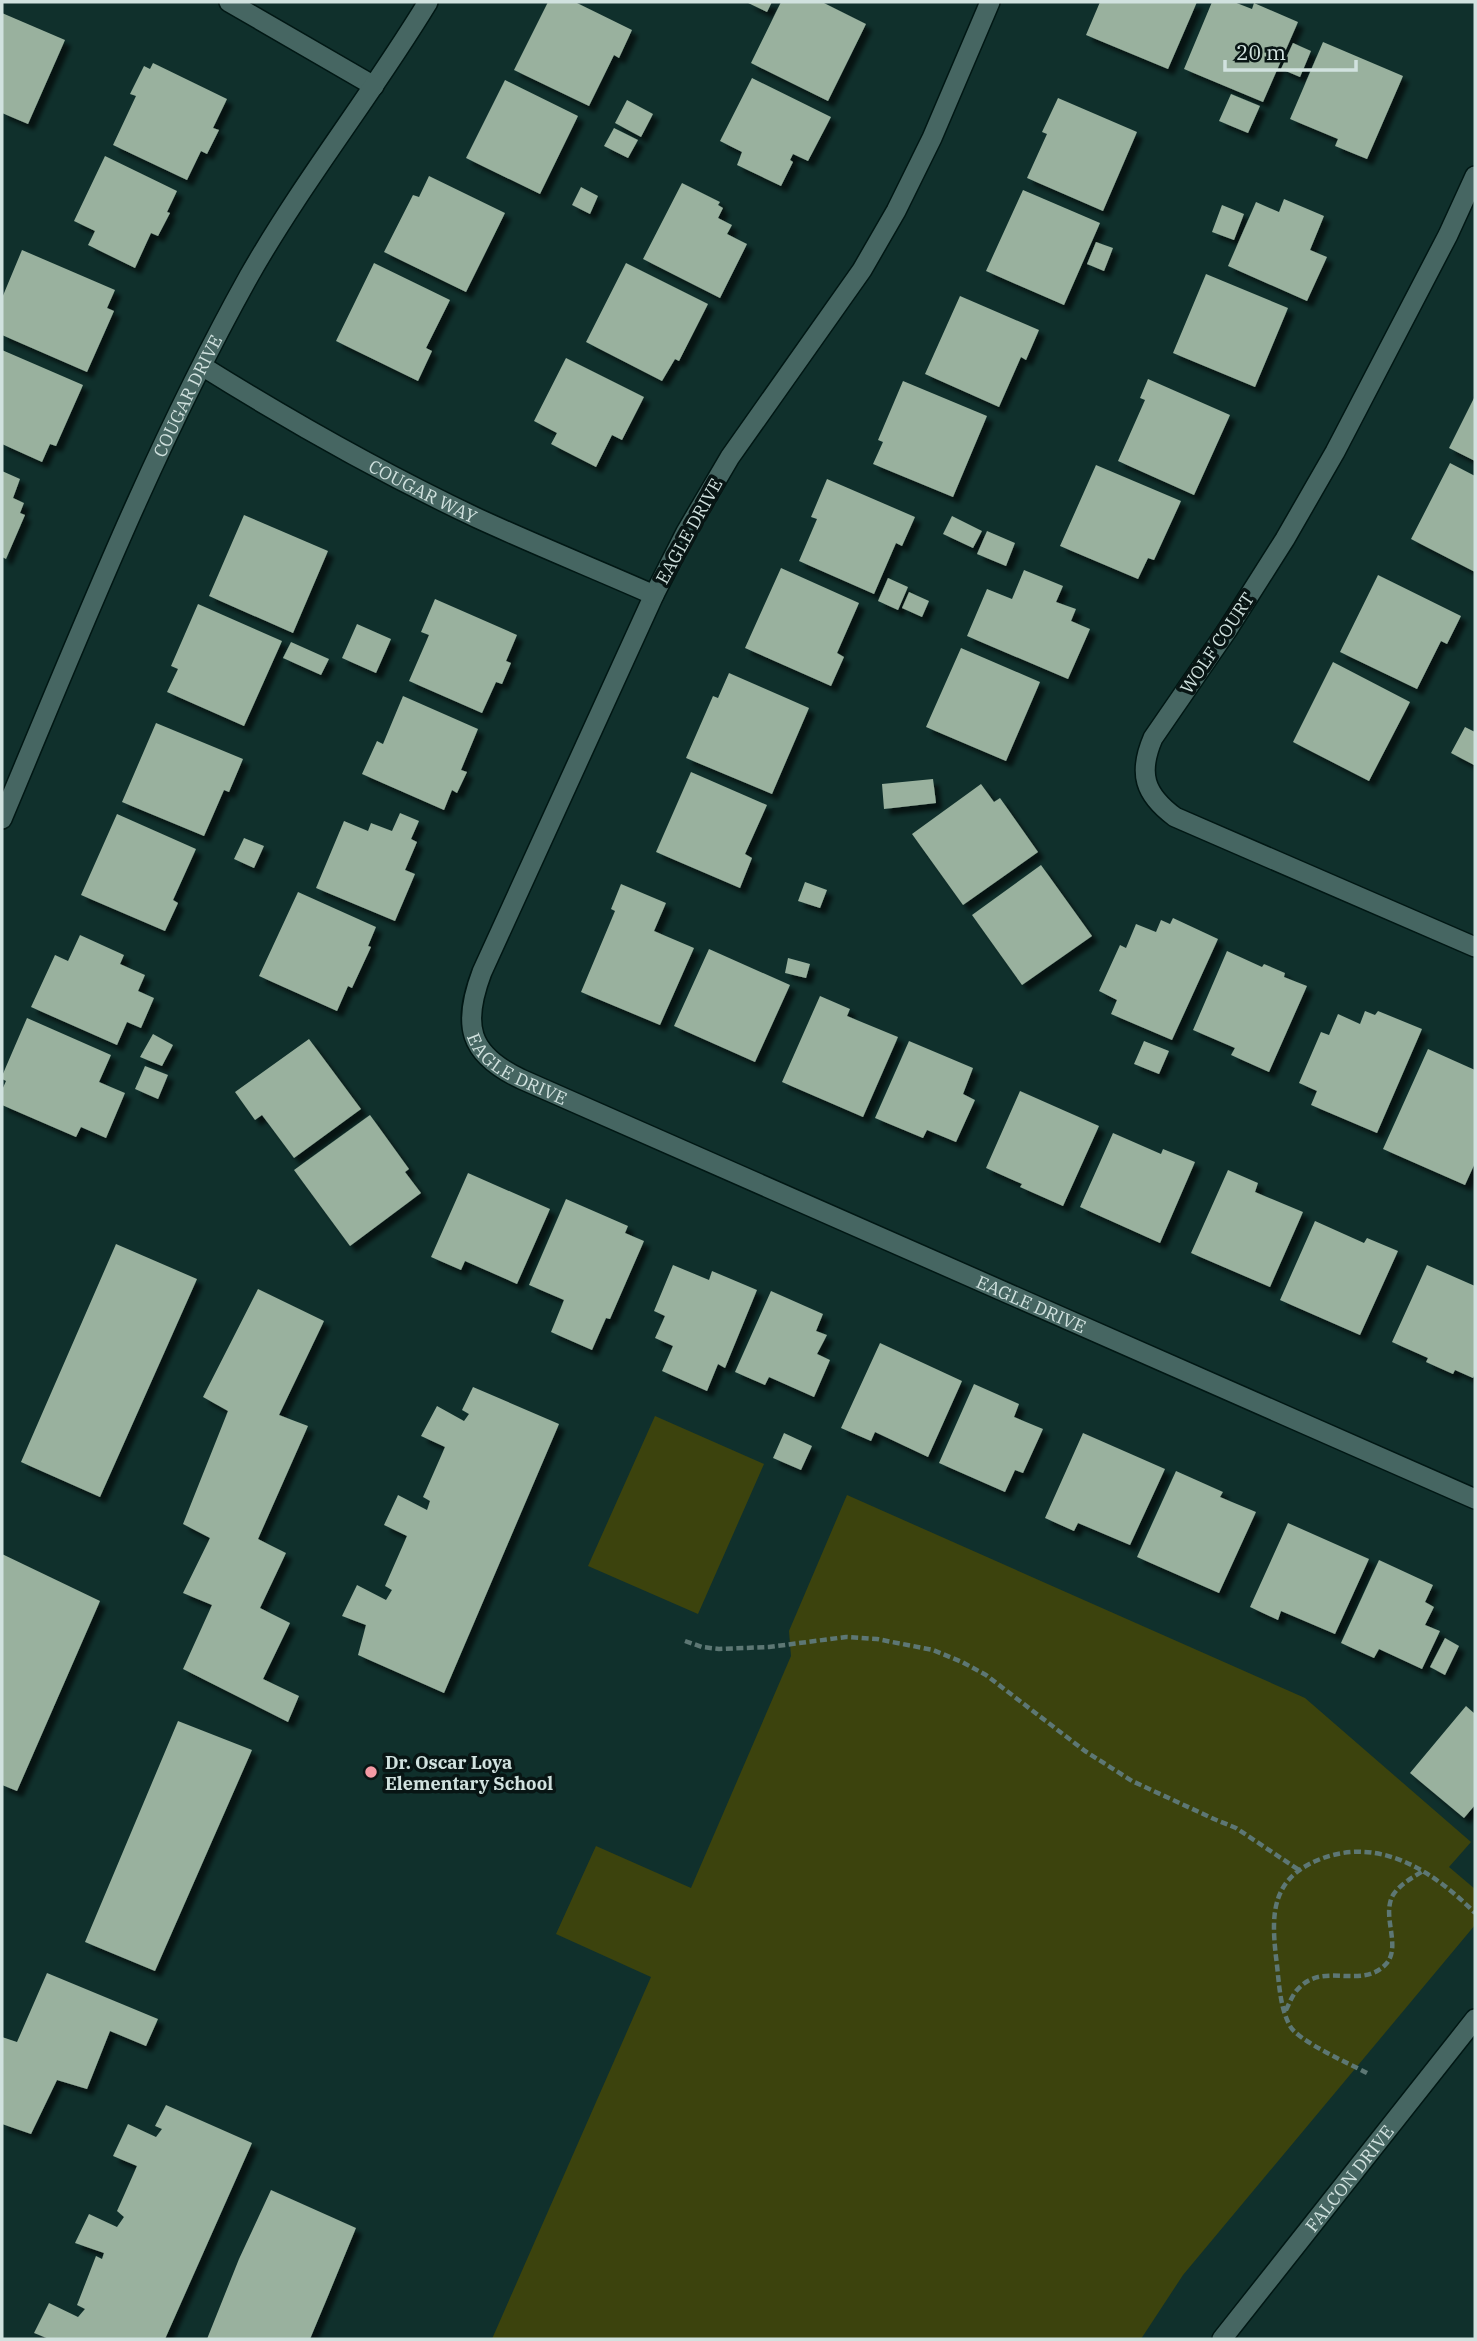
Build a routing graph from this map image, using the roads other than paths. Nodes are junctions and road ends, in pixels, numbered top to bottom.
1 (229, 2) edge
2 (428, 2) edge
3 (990, 2) edge
4 (374, 86) junction
5 (1475, 176) edge
6 (202, 366) junction
7 (654, 595) junction
8 (2, 819) edge
9 (1475, 947) edge
10 (1475, 1499) edge
11 (1475, 2019) edge
12 (1222, 2339) edge

1 - 4 street
2 - 4 street, COUGAR DRIVE
3 - 7 street, EAGLE DRIVE
4 - 6 street, COUGAR DRIVE
5 - 9 street, WOLF COURT
6 - 7 street, COUGAR WAY
6 - 8 street, COUGAR DRIVE
7 - 10 street, EAGLE DRIVE
11 - 12 street, FALCON DRIVE

